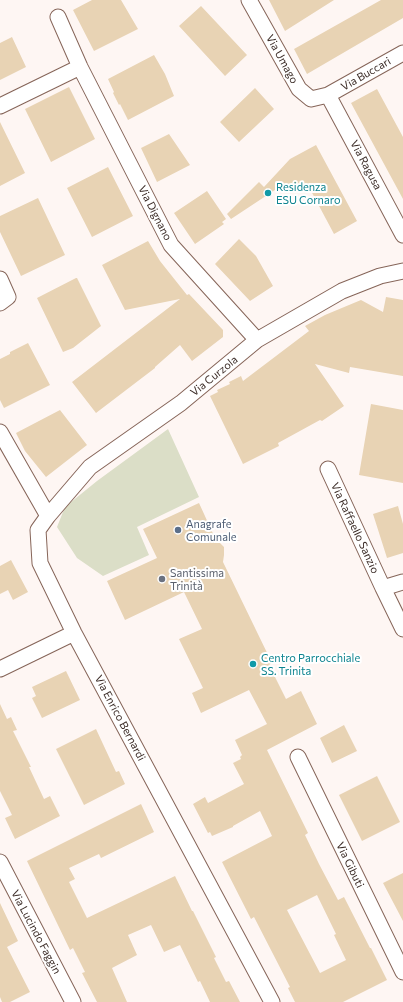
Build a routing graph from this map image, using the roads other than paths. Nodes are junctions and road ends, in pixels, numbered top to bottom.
1 (249, 0) edge
2 (58, 17) dead end
3 (403, 52) edge
4 (80, 67) junction
5 (328, 95) junction
6 (0, 106) edge
7 (403, 235) edge
8 (403, 271) edge
9 (0, 279) edge
10 (0, 303) edge
11 (257, 340) junction
12 (0, 432) edge
13 (328, 469) dead end
14 (48, 516) junction
15 (403, 582) edge
16 (383, 588) junction
17 (403, 629) edge
18 (74, 633) junction
19 (0, 669) edge
20 (298, 757) dead end
21 (0, 862) edge
22 (403, 972) edge
23 (73, 1002) edge
24 (272, 1002) edge

1 - 5 street, Via Umago
2 - 4 street, Via Dignano
3 - 5 street, Via Buccari
4 - 6 street
4 - 11 street, Via Dignano
5 - 7 street, Via Ragusa
8 - 11 street, Via Curzola
9 - 10 street
11 - 14 street, Via Curzola
12 - 14 street
13 - 16 street, Via Raffaello Sanzio
14 - 18 street, Via Enrico Bernardi
15 - 16 street, Via Raffaello Sanzio
16 - 17 street, Via Raffaello Sanzio
18 - 19 street
18 - 24 street, Via Enrico Bernardi
20 - 22 street, Via Gibuti
21 - 23 street, Via Lucindo Faggin

